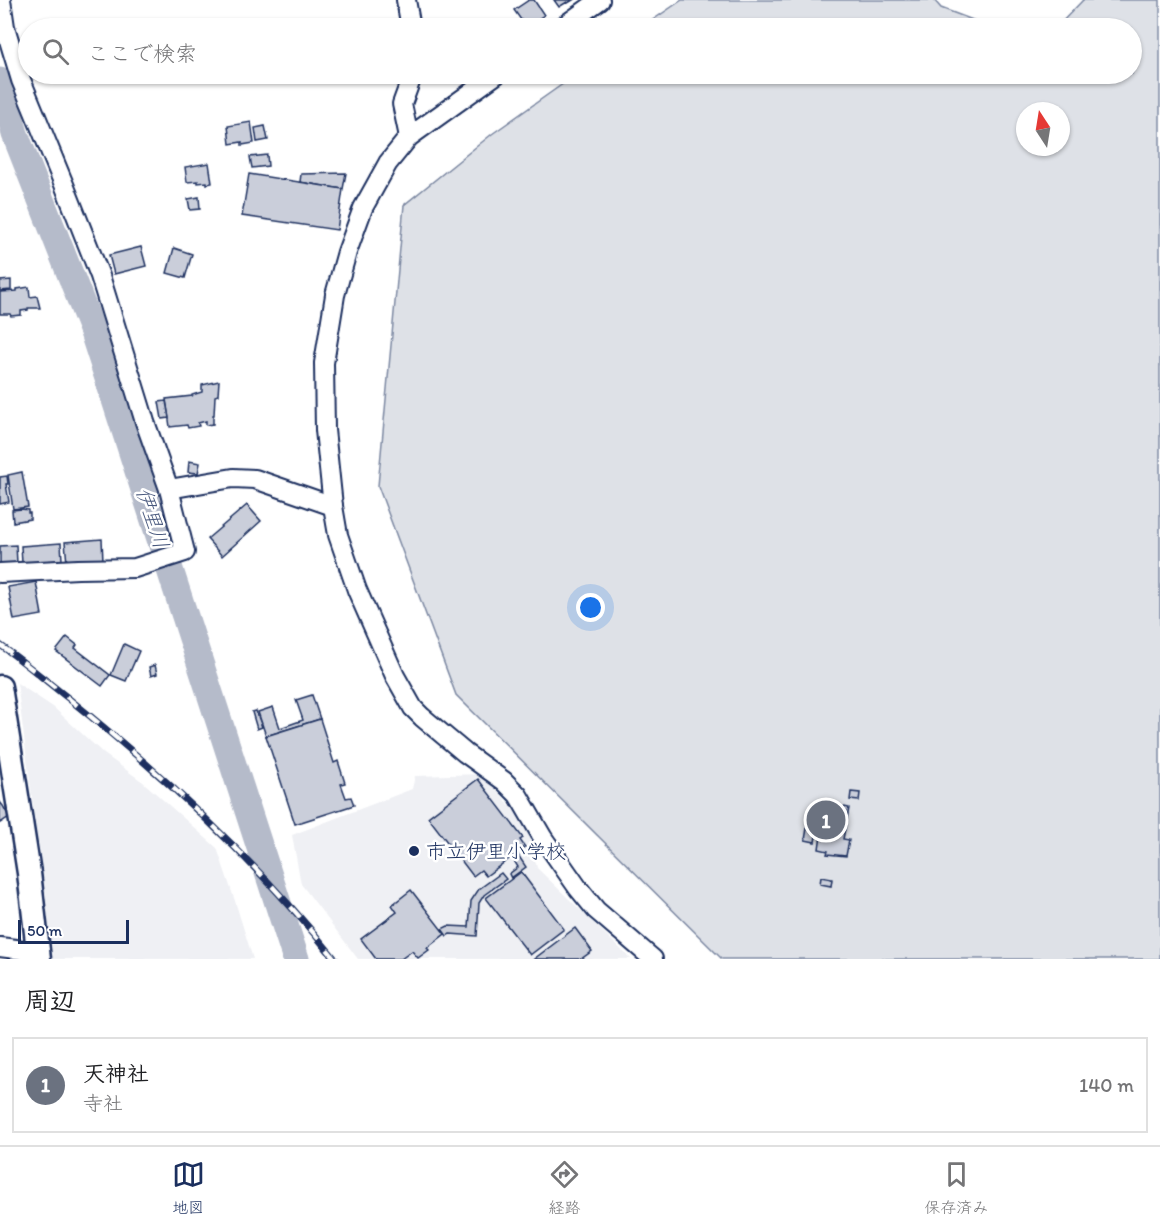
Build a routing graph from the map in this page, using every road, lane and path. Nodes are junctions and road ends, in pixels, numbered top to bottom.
1 (1, 0) edge
2 (406, 0) edge
3 (600, 0) edge
4 (409, 18) edge
5 (575, 18) edge
6 (18, 70) edge
7 (23, 84) edge
8 (409, 84) edge
9 (483, 84) edge
10 (410, 137) junction
11 (169, 489) junction
12 (333, 506) junction
13 (0, 573) edge
14 (0, 687) edge
15 (0, 947) edge
16 (39, 956) edge
17 (653, 959) edge

1 - 6 street
2 - 4 street
3 - 5 street
7 - 11 street
8 - 10 street
9 - 10 street
10 - 12 street
11 - 12 street
11 - 13 street
12 - 17 street
14 - 16 main road
15 - 16 street

